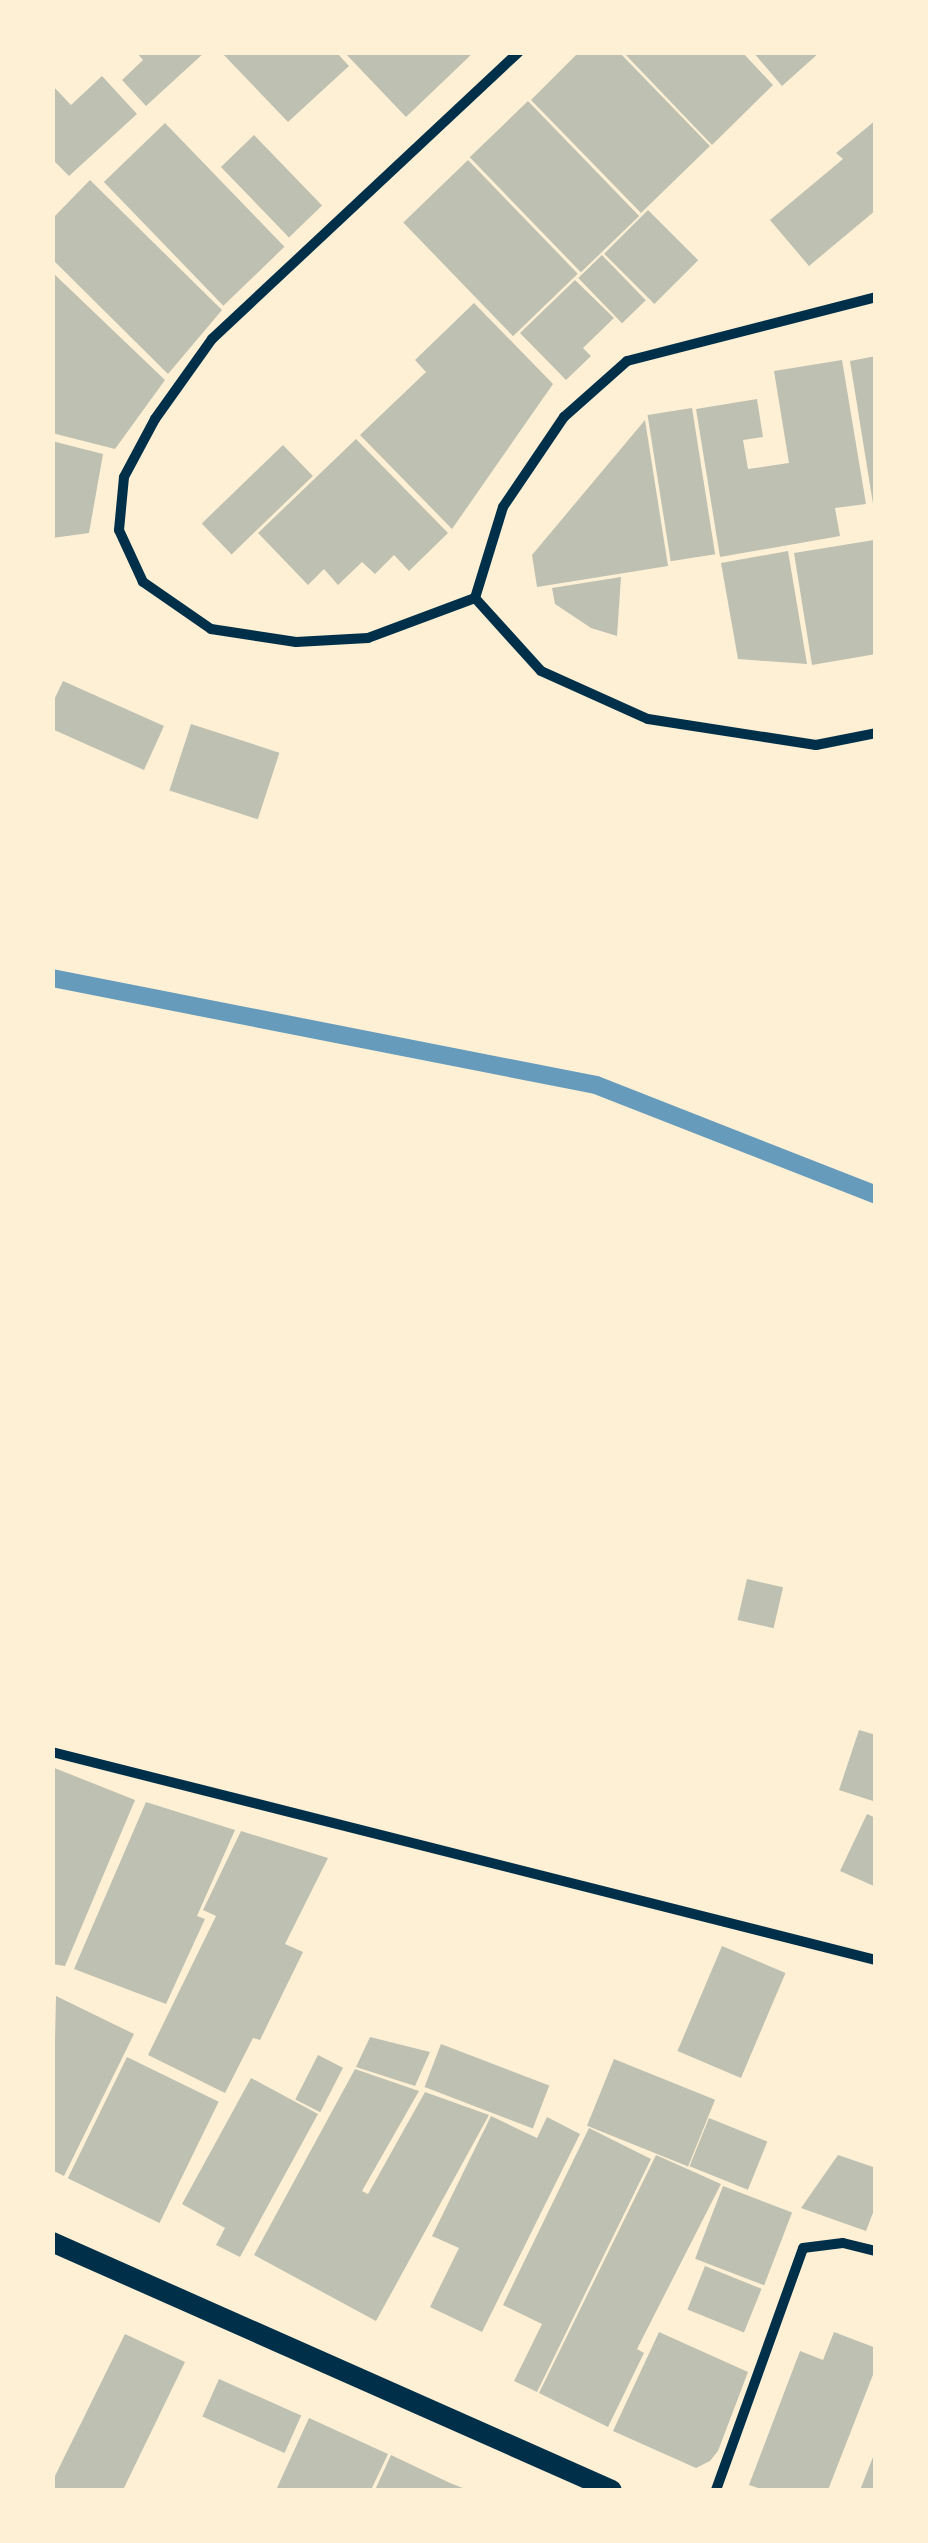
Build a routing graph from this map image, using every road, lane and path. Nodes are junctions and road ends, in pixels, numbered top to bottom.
1 (519, 52) edge
2 (873, 296) edge
3 (475, 598) junction
4 (876, 733) edge
5 (52, 1752) edge
6 (876, 1960) edge
7 (52, 2242) edge
8 (876, 2251) edge
9 (612, 2490) edge
10 (716, 2490) edge

1 - 3 street
2 - 3 street
3 - 4 street
5 - 6 street
7 - 9 main road
8 - 10 street

